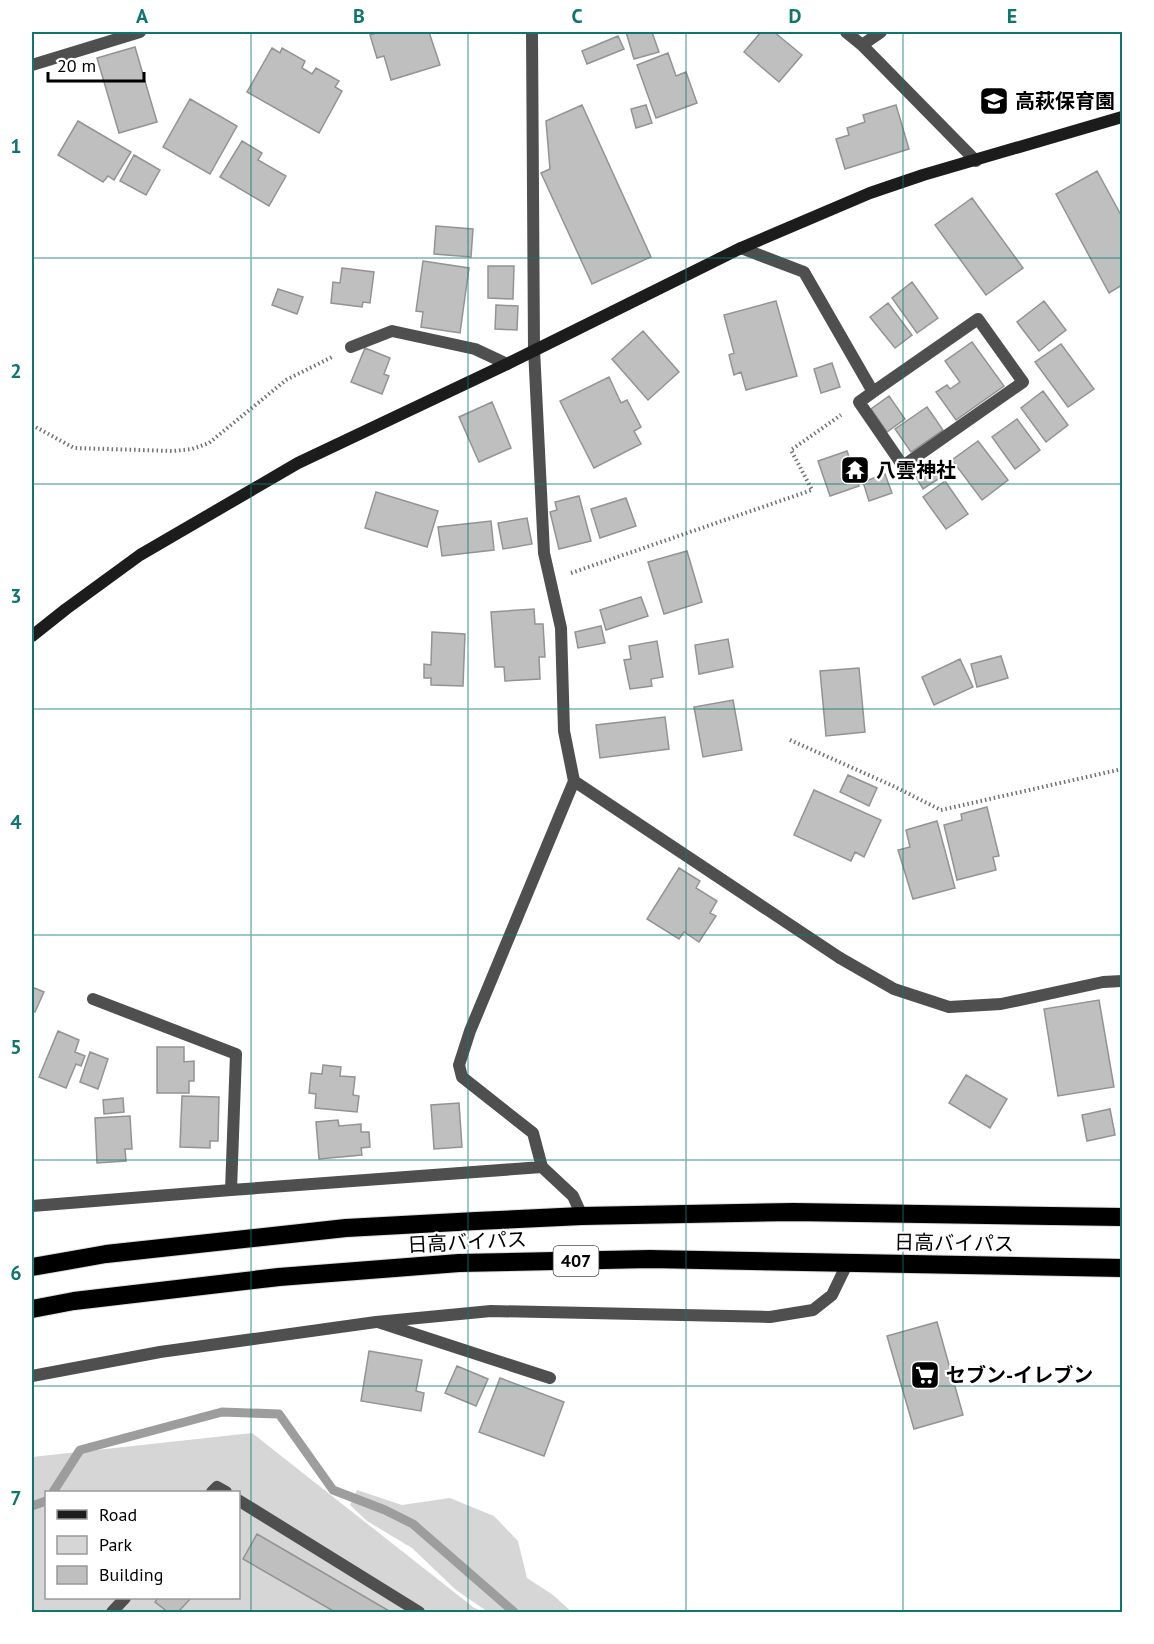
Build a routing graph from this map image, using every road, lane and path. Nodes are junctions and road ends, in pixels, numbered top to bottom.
1 (140, 32) edge
2 (532, 32) edge
3 (846, 32) edge
4 (881, 32) edge
5 (862, 45) junction
6 (32, 65) edge
7 (1122, 117) edge
8 (976, 161) junction
9 (741, 248) junction
10 (351, 347) joint
11 (534, 349) junction
12 (507, 364) junction
13 (873, 392) junction
14 (859, 402) junction
15 (32, 425) edge
16 (551, 580) junction
17 (32, 636) edge
18 (790, 740) dead end
19 (1122, 770) edge
20 (574, 781) junction
21 (1122, 981) edge
22 (93, 999) dead end
23 (542, 1167) junction
24 (231, 1190) junction
25 (32, 1206) edge
26 (582, 1216) junction
27 (1122, 1217) edge
28 (848, 1263) junction
29 (32, 1267) edge
30 (1122, 1268) edge
31 (32, 1310) edge
32 (376, 1322) junction
33 (32, 1376) edge
34 (550, 1378) dead end
35 (240, 1501) edge
36 (123, 1599) edge
37 (112, 1612) edge
38 (419, 1612) edge

1 - 6 street
2 - 11 street
3 - 5 street
4 - 5 street
5 - 8 street
7 - 8 street
8 - 9 street
9 - 11 street
9 - 13 street
10 - 12 street
10 - 15 path
11 - 12 street
11 - 16 street
12 - 17 street
13 - 14 street
13 - 14 street
14 - 16 path
16 - 20 street
18 - 19 path
20 - 21 street
20 - 23 street
22 - 24 street
23 - 24 street
23 - 26 street
24 - 25 street
26 - 27 highway, 日高バイパス / 407
26 - 29 highway, 日高バイパス / 407
28 - 30 highway, 日高バイパス / 407
28 - 31 highway, 日高バイパス / 407
28 - 32 street
32 - 33 street
32 - 34 street
35 - 38 street
36 - 37 street

